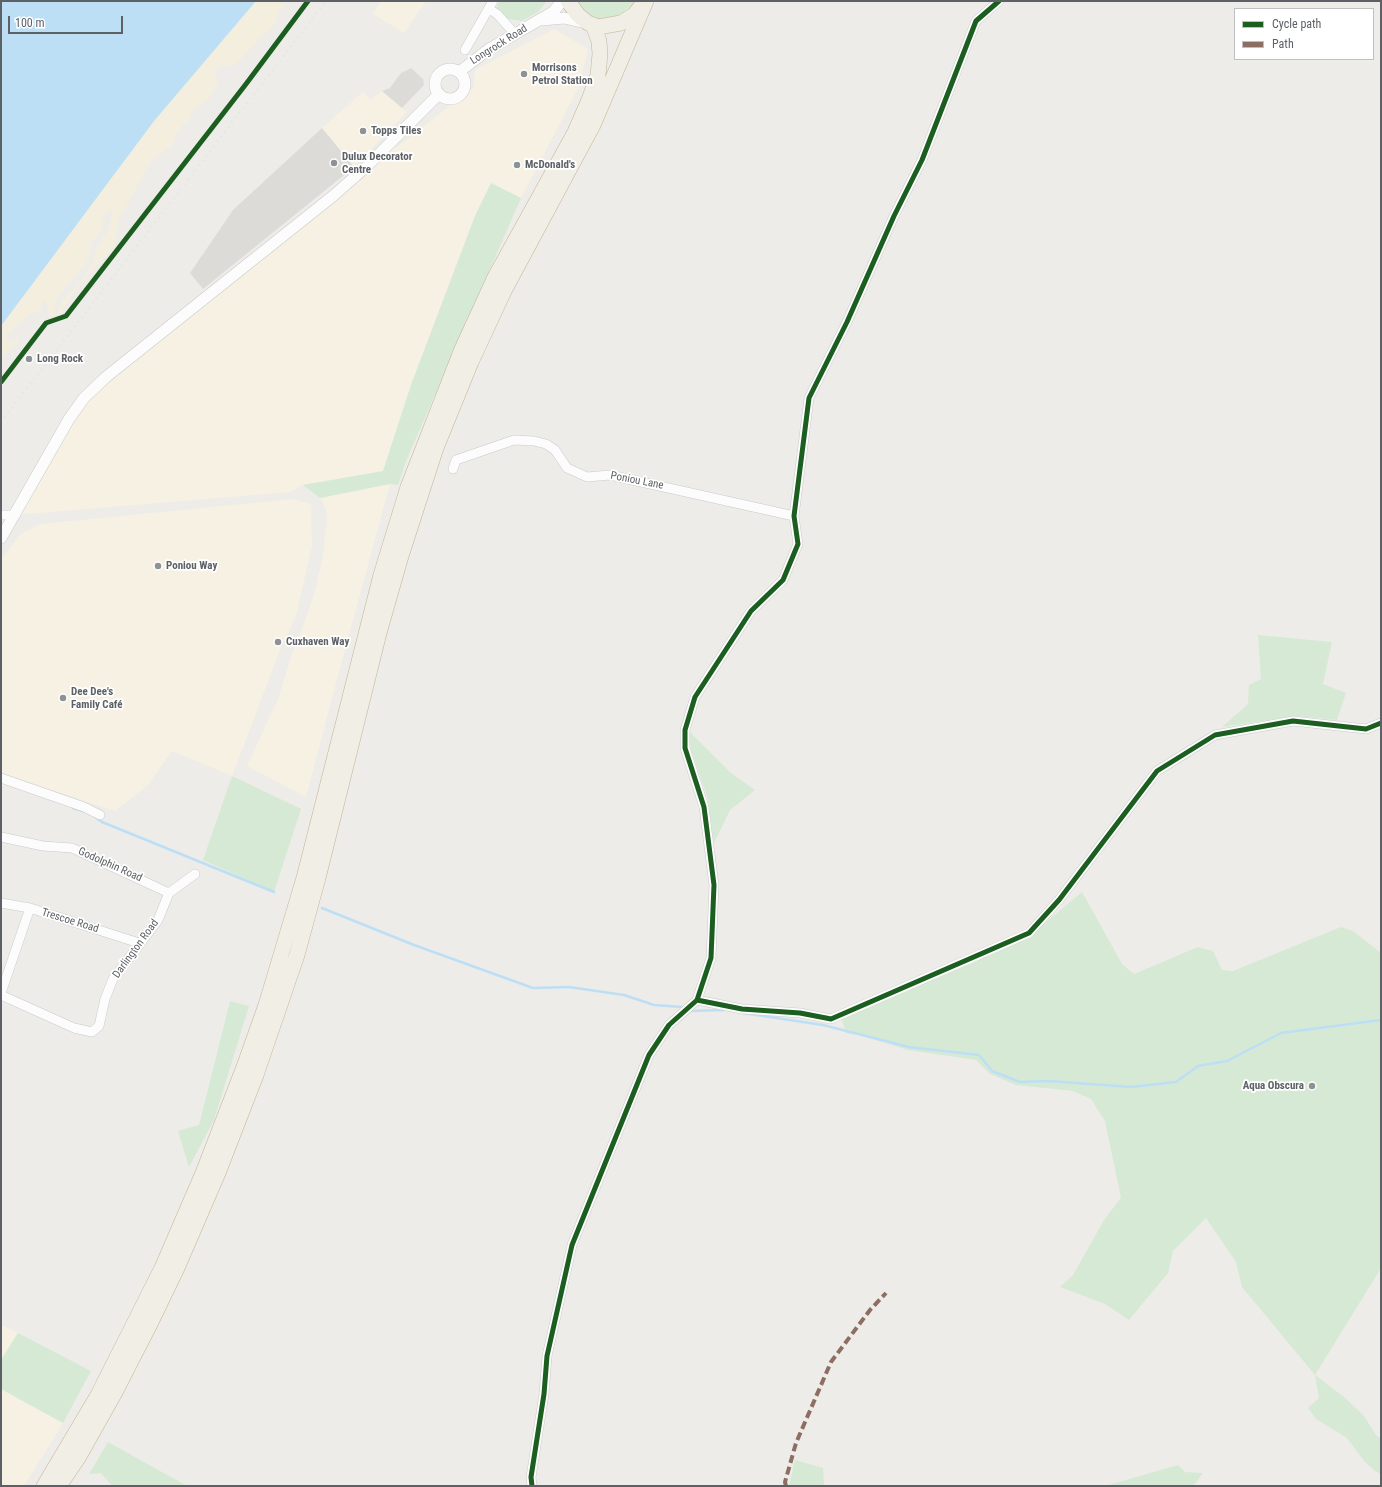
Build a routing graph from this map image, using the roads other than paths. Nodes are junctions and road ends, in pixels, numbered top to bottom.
1 (562, 1) edge
2 (568, 1) edge
3 (646, 1) edge
4 (999, 1) edge
5 (491, 5) edge
6 (540, 21) junction
7 (590, 24) junction
8 (515, 34) junction
9 (465, 50) dead end
10 (459, 72) junction
11 (440, 94) junction
12 (453, 470) dead end
13 (15, 515) junction
14 (1, 516) edge
15 (794, 516) junction
16 (1, 538) edge
17 (1381, 723) edge
18 (1, 778) edge
19 (100, 816) dead end
20 (1, 838) edge
21 (195, 874) dead end
22 (170, 893) junction
23 (1, 902) edge
24 (30, 908) junction
25 (139, 943) junction
26 (1, 994) edge
27 (697, 1000) junction
28 (44, 1486) edge
29 (59, 1486) edge
30 (532, 1486) edge

1 - 6 street, Longrock Road
2 - 7 highway
3 - 7 highway
3 - 29 highway
4 - 15 street
5 - 8 street
5 - 9 street
6 - 7 street, Longrock Road
6 - 8 street, Longrock Road
7 - 28 highway
8 - 10 street, Longrock Road
10 - 11 street
10 - 11 street
11 - 13 street
12 - 15 street, Poniou Lane
13 - 14 street
13 - 16 street
15 - 27 street
17 - 27 street
18 - 19 street
20 - 22 street, Godolphin Road
21 - 22 street, Darlington Road
22 - 25 street, Darlington Road
23 - 24 street, Trescoe Road
24 - 25 street, Trescoe Road
24 - 26 street, Darlington Road
25 - 26 street, Darlington Road
27 - 30 street

